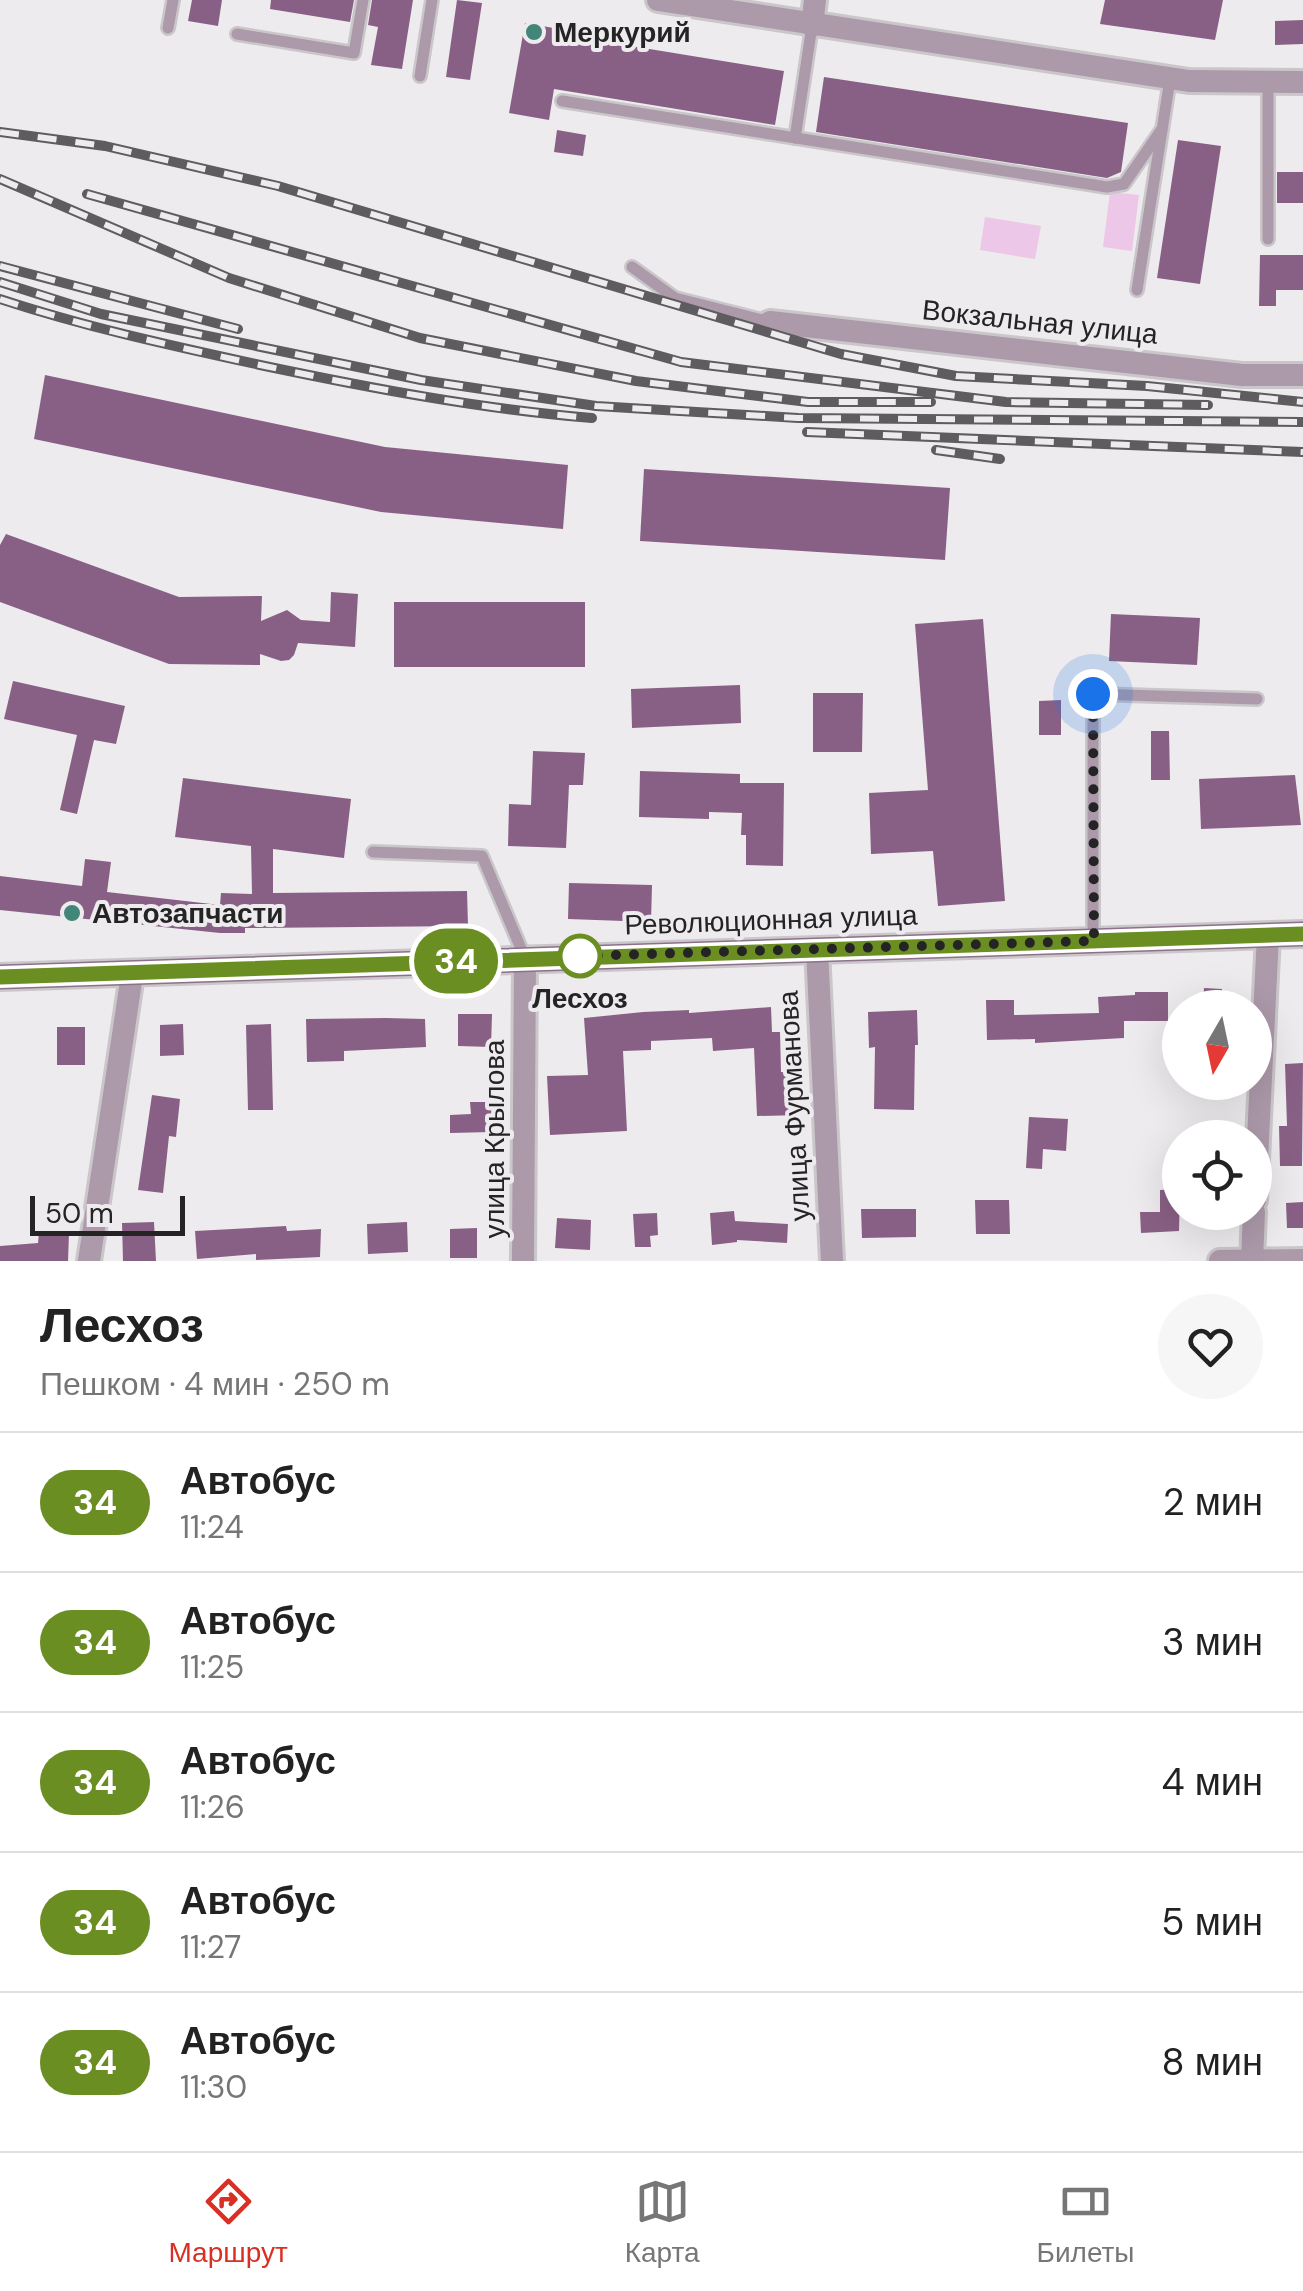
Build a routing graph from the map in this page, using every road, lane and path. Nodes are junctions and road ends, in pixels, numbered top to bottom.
1 (173, 0) edge
2 (363, 0) edge
3 (432, 0) edge
4 (658, 0) edge
5 (815, 0) edge
6 (812, 26) junction
7 (168, 28) dead end
8 (237, 34) dead end
9 (420, 76) dead end
10 (1170, 79) junction
11 (1268, 82) junction
12 (1303, 82) edge
13 (562, 100) dead end
14 (1162, 128) junction
15 (795, 138) junction
16 (1268, 239) dead end
17 (632, 267) dead end
18 (1136, 290) dead end
19 (770, 322) joint
20 (1303, 375) edge
21 (1257, 699) dead end
22 (373, 852) dead end
23 (1303, 934) edge
24 (1268, 935) junction
25 (1094, 941) junction
26 (817, 949) junction
27 (525, 958) junction
28 (132, 974) junction
29 (0, 977) edge
30 (1259, 1120) edge
31 (1253, 1230) edge
32 (1303, 1260) edge
33 (89, 1261) edge
34 (524, 1261) edge
35 (832, 1261) edge
36 (1220, 1261) edge
37 (1252, 1261) edge

1 - 7 lane
2 - 8 lane
3 - 9 lane
4 - 6 street
5 - 6 street
6 - 10 street
6 - 15 lane
10 - 11 street
10 - 14 lane
11 - 12 street
11 - 16 lane
13 - 15 lane
14 - 15 lane
14 - 18 lane
17 - 19 lane
19 - 20 street, Вокзальная улица
21 - 25 lane
22 - 27 lane
23 - 24 main road, Революционная улица
24 - 25 main road, Революционная улица
24 - 30 street
25 - 26 main road, Революционная улица
26 - 27 main road, Революционная улица
26 - 35 street, улица Фурманова
27 - 28 main road, Революционная улица
27 - 34 street, улица Крылова
28 - 29 main road, Революционная улица
28 - 33 street
31 - 37 street
32 - 37 street
36 - 37 street

